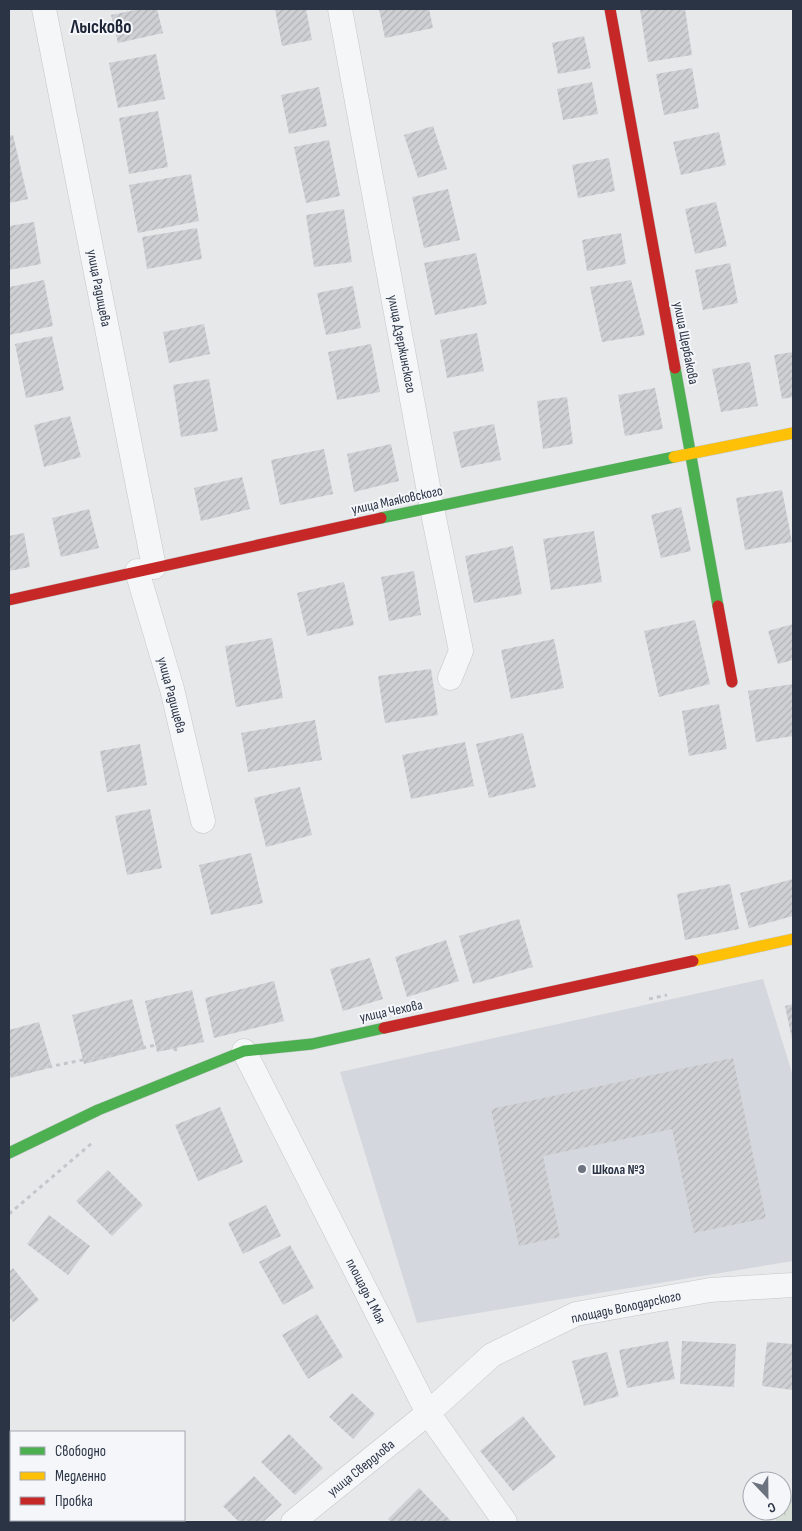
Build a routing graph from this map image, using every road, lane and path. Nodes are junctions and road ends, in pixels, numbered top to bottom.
1 (44, 9) edge
2 (340, 9) edge
3 (610, 9) edge
4 (793, 433) edge
5 (691, 453) junction
6 (432, 508) junction
7 (145, 569) junction
8 (9, 600) edge
9 (450, 678) dead end
10 (732, 682) dead end
11 (204, 821) dead end
12 (793, 938) edge
13 (672, 993) dead end
14 (644, 1000) dead end
15 (244, 1051) junction
16 (201, 1068) junction
17 (9, 1075) edge
18 (98, 1138) dead end
19 (9, 1153) edge
20 (9, 1214) edge
21 (793, 1285) edge
22 (428, 1413) junction
23 (293, 1522) edge
24 (505, 1522) edge

1 - 7 street, улица Радищева
2 - 6 street, улица Дзержинского
3 - 5 street, улица Щербакова
4 - 5 street, улица Маяковского
5 - 6 street, улица Маяковского
5 - 10 street, улица Щербакова
6 - 7 street, улица Маяковского
6 - 9 street, улица Дзержинского
7 - 8 street, улица Маяковского
7 - 11 street, улица Радищева
12 - 15 street, улица Чехова
13 - 14 path
15 - 16 street, улица Чехова
15 - 22 street, площадь 1 Мая
16 - 17 path
16 - 19 street, улица Чехова
18 - 20 path
21 - 22 street, площадь Володарского
22 - 23 street, улица Свердлова
22 - 24 street, площадь 1 Мая

